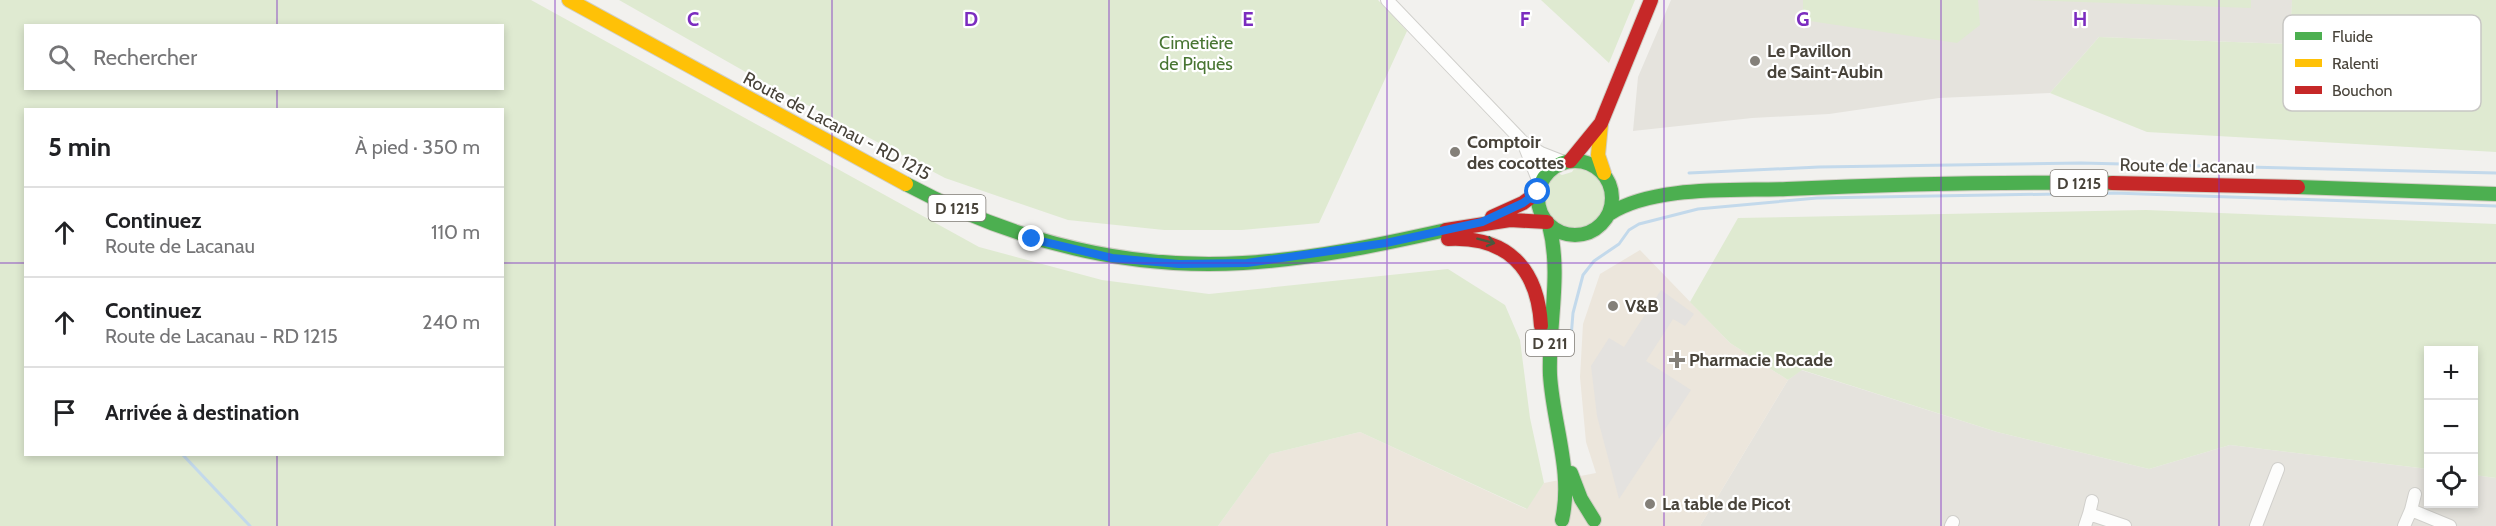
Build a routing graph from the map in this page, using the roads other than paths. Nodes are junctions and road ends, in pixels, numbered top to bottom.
1 (569, 0) edge
2 (1388, 0) edge
3 (1651, 0) edge
4 (1601, 123) junction
5 (1523, 142) junction
6 (1567, 161) junction
7 (1607, 178) junction
8 (1539, 188) junction
9 (1662, 194) junction
10 (2496, 194) edge
11 (1609, 214) junction
12 (1482, 222) junction
13 (1548, 223) junction
14 (1587, 233) junction
15 (1386, 243) junction
16 (1555, 279) junction
17 (1553, 408) junction
18 (1560, 443) junction
19 (2278, 469) dead end
20 (2415, 494) dead end
21 (2092, 501) dead end
22 (2411, 510) junction
23 (2087, 520) edge
24 (1557, 523) edge
25 (1598, 523) edge
26 (2125, 526) edge
27 (2256, 526) edge
28 (2404, 526) edge
29 (2450, 526) edge

1 - 15 main road, Route de Lacanau - RD 1215 / D 1215
2 - 5 street
3 - 4 main road
4 - 6 main road
4 - 7 main road
5 - 6 street
5 - 8 street
6 - 7 main road
6 - 8 main road
7 - 9 main road, D 1215
7 - 11 main road
8 - 12 main road, D 1215
8 - 13 main road
9 - 10 main road, Route de Lacanau / D 1215
9 - 11 main road, D 1215
11 - 14 main road
12 - 13 main road, D 1215
12 - 15 main road, D 1215
13 - 14 main road
13 - 16 main road, D 211
14 - 16 main road, D 211
15 -> 17 main road
16 - 17 main road, D 211
17 - 18 main road, D 211
18 - 24 main road, D 211
18 - 25 main road, D 211
19 - 27 street
20 - 22 street
21 - 23 street
22 - 28 street
22 - 29 street
23 - 26 street
24 - 25 main road

